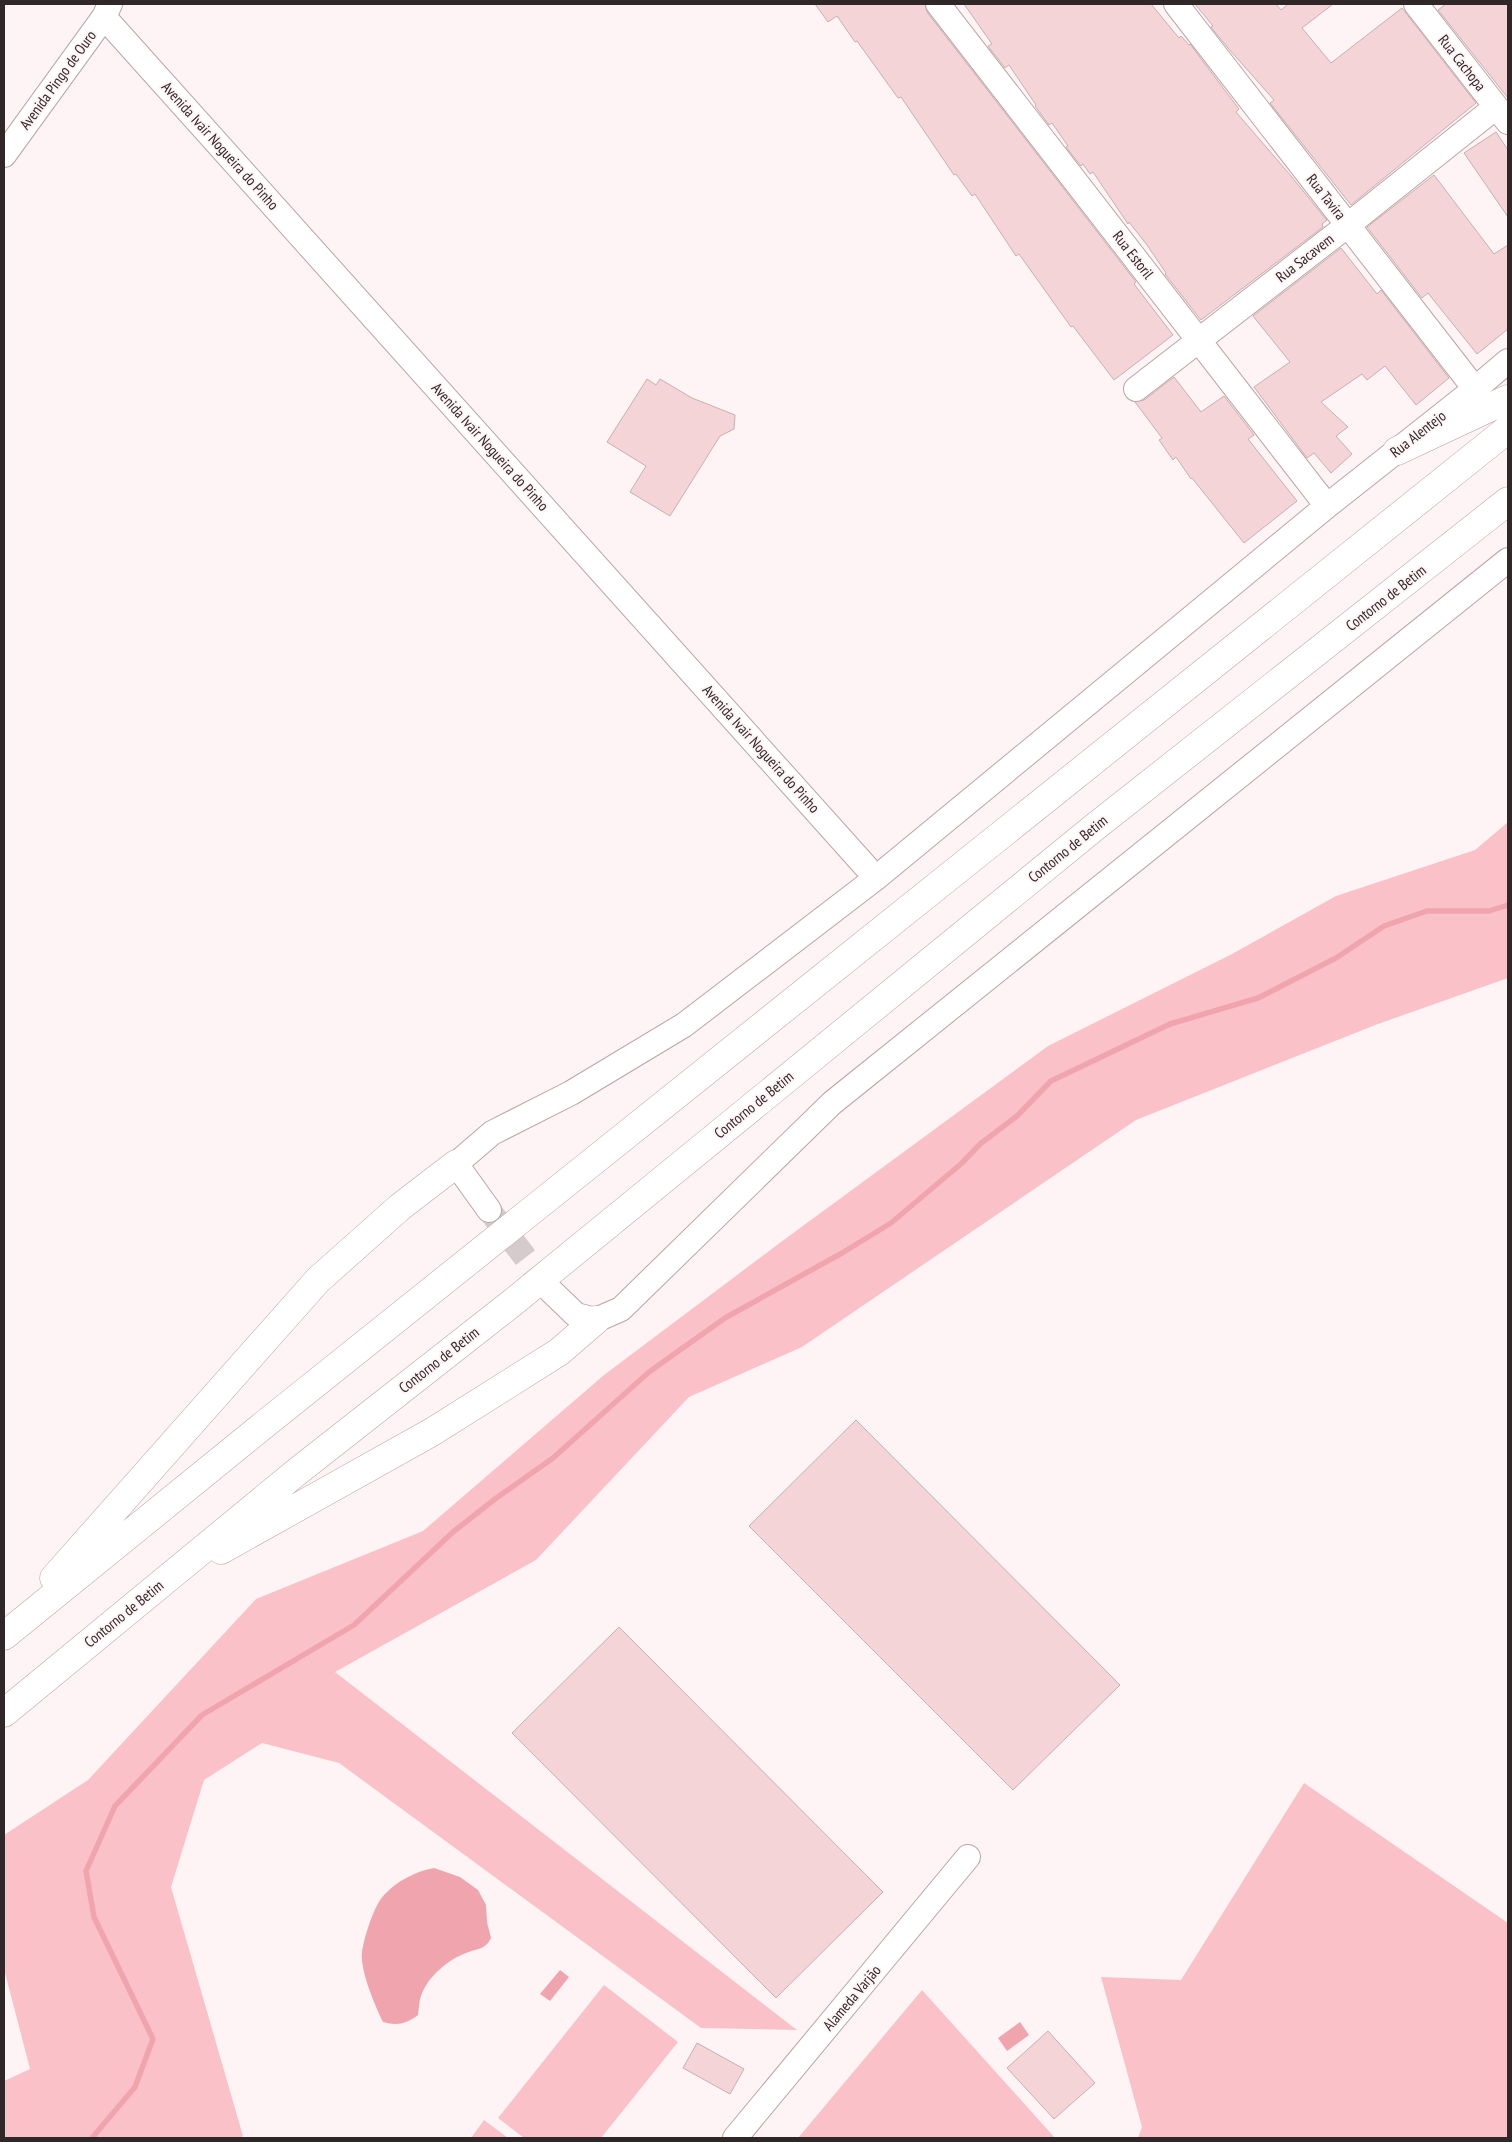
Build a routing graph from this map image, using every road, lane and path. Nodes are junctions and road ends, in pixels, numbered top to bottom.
1 (938, 4) edge
2 (1176, 4) edge
3 (1416, 4) edge
4 (107, 10) edge
5 (1502, 115) edge
6 (4, 155) edge
7 (1348, 225) junction
8 (1199, 340) junction
9 (1508, 361) edge
10 (1136, 389) dead end
11 (1476, 389) junction
12 (1508, 399) edge
13 (1508, 429) edge
14 (1397, 451) junction
15 (1508, 501) edge
16 (1327, 506) junction
17 (1508, 560) edge
18 (876, 878) junction
19 (456, 1164) junction
20 (489, 1210) tunnel mouth
21 (550, 1290) tunnel mouth
22 (596, 1320) junction
23 (159, 1585) junction
24 (4, 1636) edge
25 (4, 1713) edge
26 (968, 1857) dead end
27 (735, 2138) edge

1 - 8 street, Rua Estoril
2 - 7 street, Rua Tavira
3 - 5 street, Rua Cachopa
4 - 6 street, Avenida Pingo de Ouro
4 - 18 street, Avenida Ivair Nogueira do Pinho
5 - 7 street, Rua Sacavem
7 - 8 street, Rua Sacavem
7 - 11 street, Rua Tavira
8 - 10 street, Rua Sacavem
8 - 16 street, Rua Estoril
9 - 11 street, Rua Alentejo
11 - 14 street, Rua Alentejo
12 - 14 highway
13 - 24 highway
14 - 16 street, Rua Alentejo
15 - 23 highway, Contorno de Betim
16 - 18 street, Rua Alentejo
17 - 22 street
18 - 19 street, Rua Alentejo
19 - 20 street
19 - 24 highway
21 - 22 street
22 - 23 highway
23 - 25 highway, Contorno de Betim
26 - 27 street, Alameda Varjão

